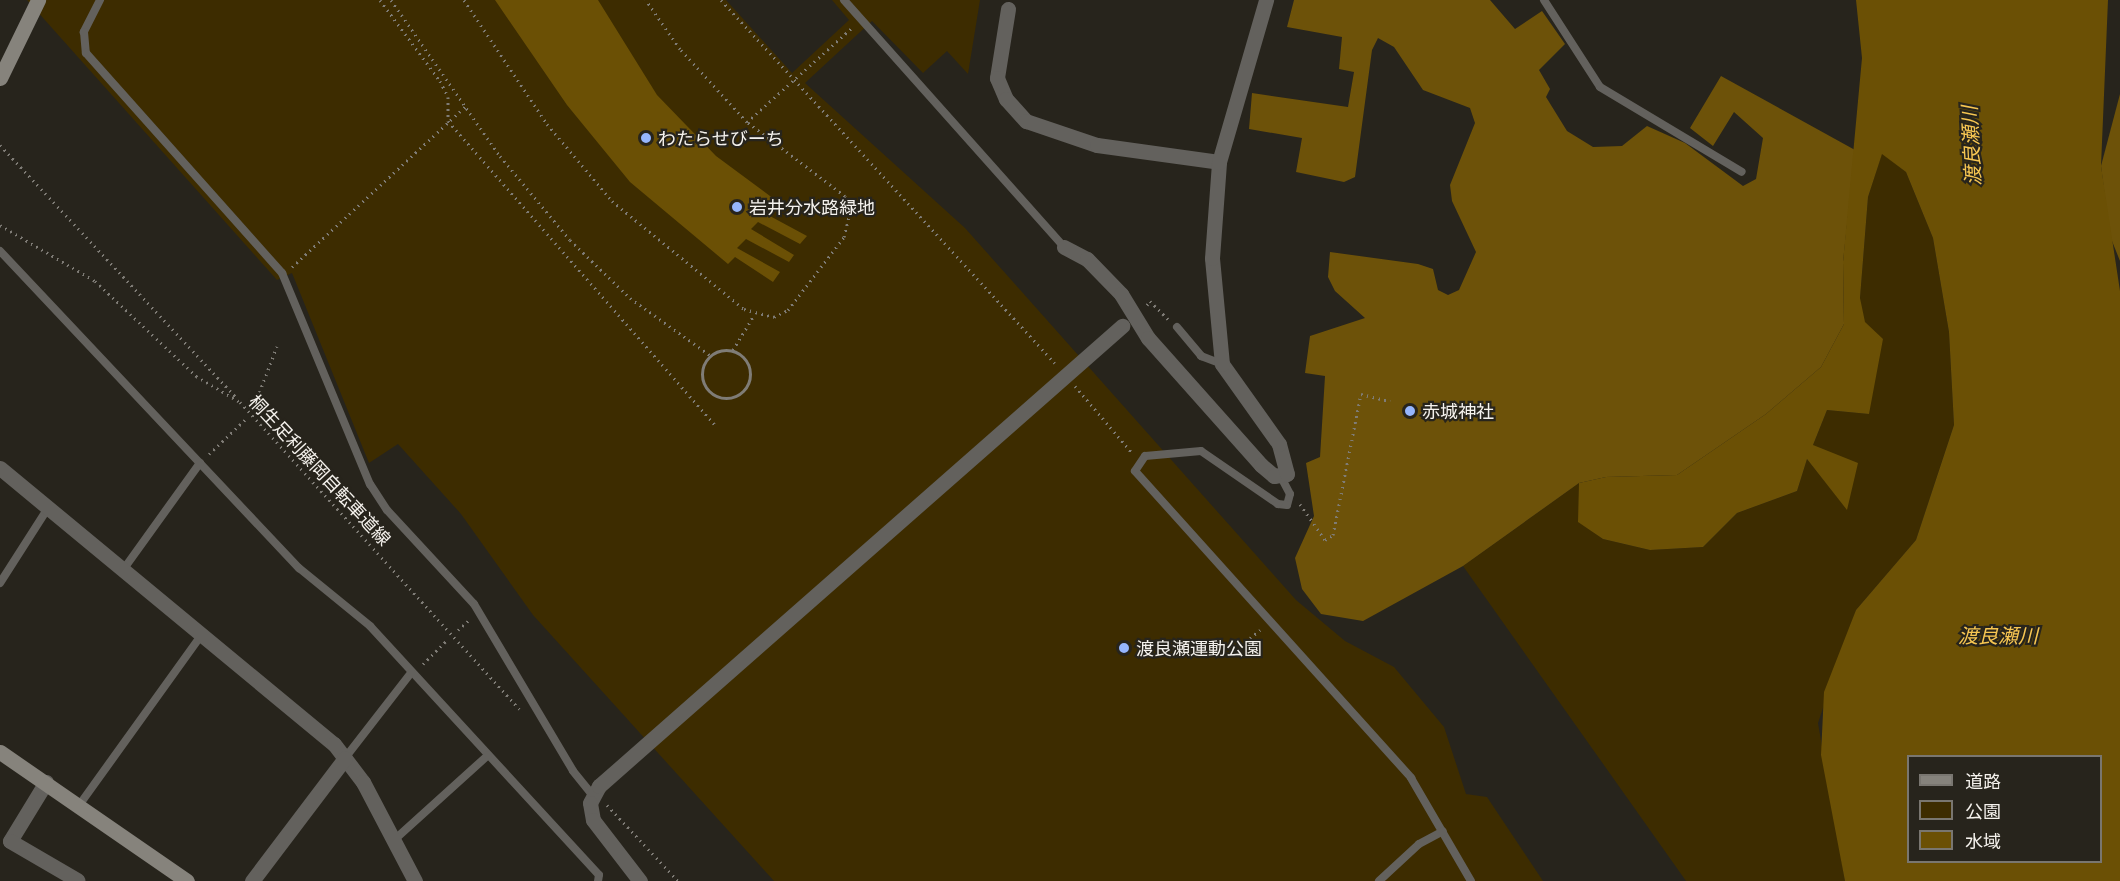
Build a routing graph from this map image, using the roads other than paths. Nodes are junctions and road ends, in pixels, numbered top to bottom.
1 (38, 0) edge
2 (100, 0) edge
3 (844, 0) edge
4 (1266, 0) edge
5 (1544, 0) edge
6 (1008, 9) dead end
7 (0, 78) edge
8 (1219, 162) junction
9 (1742, 172) dead end
10 (1064, 247) joint
11 (0, 251) edge
12 (1137, 315) junction
13 (1177, 327) road end
14 (1222, 364) junction
15 (200, 463) junction
16 (0, 468) edge
17 (1281, 477) junction
18 (48, 508) junction
19 (123, 570) junction
20 (0, 583) edge
21 (202, 634) junction
22 (411, 673) junction
23 (0, 752) edge
24 (487, 756) junction
25 (345, 758) junction
26 (46, 782) junction
27 (597, 794) junction
28 (80, 804) junction
29 (1443, 831) junction
30 (393, 841) junction
31 (77, 880) edge
32 (187, 881) edge
33 (252, 881) edge
34 (416, 881) edge
35 (598, 881) edge
36 (640, 881) edge
37 (1379, 881) edge
38 (1471, 881) edge

1 - 7 street
2 - 27 lane
3 - 10 lane
4 - 8 street
5 - 9 lane
6 - 8 street
8 - 14 street
10 - 12 street
11 - 15 lane
12 - 17 street
12 - 27 street, bridge
13 - 14 lane
14 - 17 street
15 - 19 lane
15 - 22 lane
16 - 18 street
17 - 29 lane
18 - 19 street
18 - 20 lane
19 - 21 street
21 - 25 street
21 - 28 lane
22 - 24 lane
22 - 25 lane
23 - 26 street
24 - 30 lane
24 - 35 lane
25 - 30 street
25 - 33 street
26 - 28 street
26 - 31 street
27 - 36 street
28 - 32 street
29 - 37 lane
29 - 38 lane
30 - 34 street

